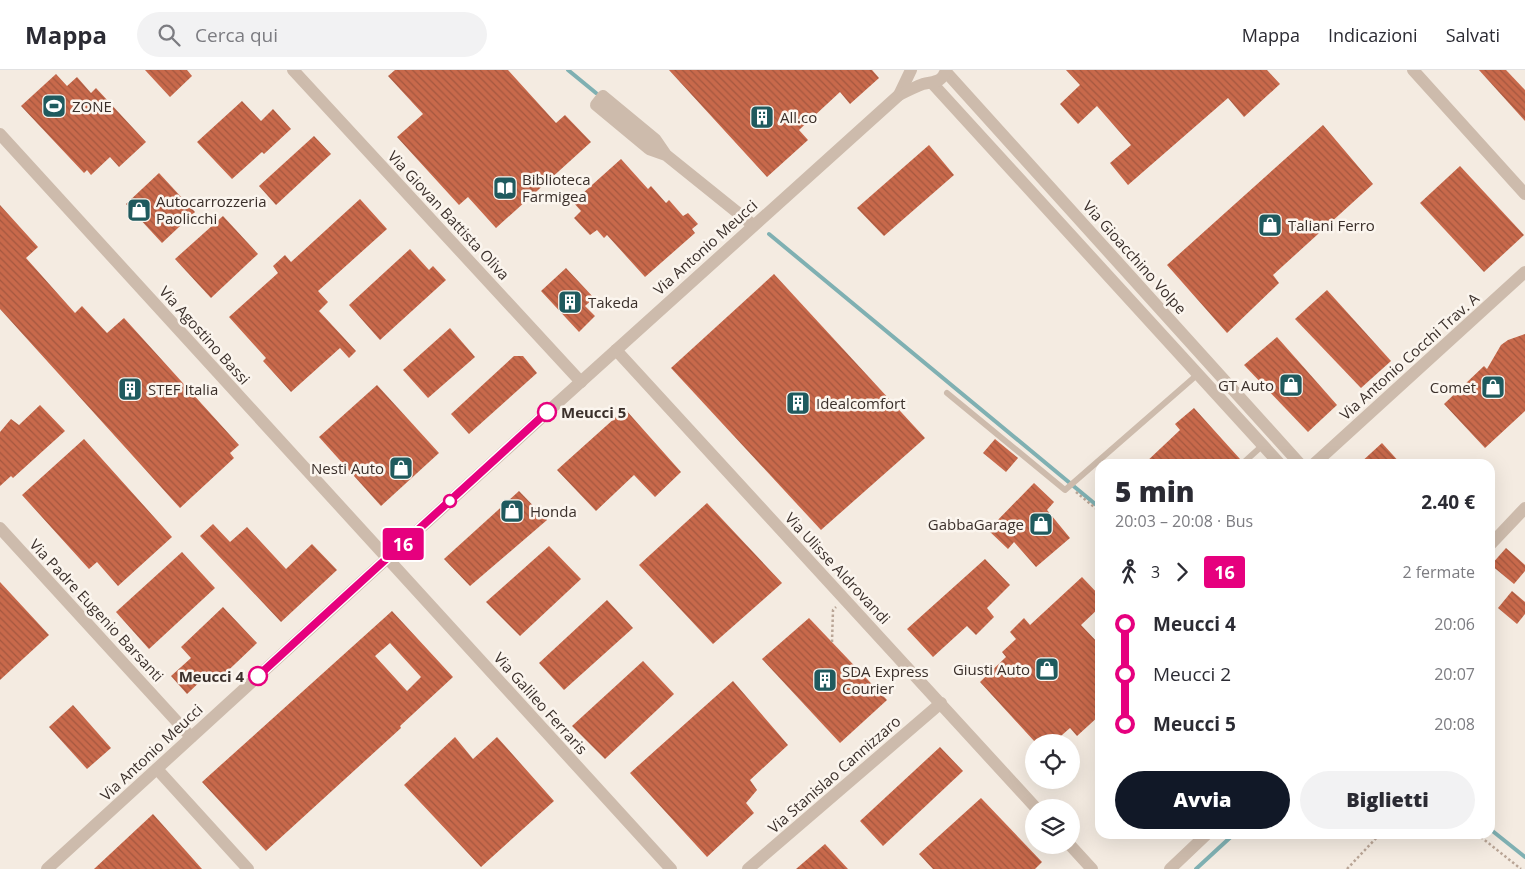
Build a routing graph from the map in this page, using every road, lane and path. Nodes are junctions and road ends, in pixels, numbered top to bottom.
1 (293, 70) edge
2 (912, 70) edge
3 (1413, 70) edge
4 (946, 71) edge
5 (929, 83) junction
6 (899, 95) junction
7 (0, 134) edge
8 (666, 155) junction
9 (1525, 194) edge
10 (753, 226) junction
11 (1525, 272) edge
12 (616, 350) junction
13 (1198, 374) junction
14 (581, 382) junction
15 (947, 393) dead end
16 (1264, 445) junction
17 (1099, 459) edge
18 (1248, 459) edge
19 (1276, 459) edge
20 (1295, 459) edge
21 (1319, 459) edge
22 (1095, 463) edge
23 (1069, 486) junction
24 (1095, 508) edge
25 (1525, 508) edge
26 (0, 528) edge
27 (1495, 540) edge
28 (387, 559) junction
29 (833, 610) dead end
30 (832, 642) dead end
31 (941, 704) junction
32 (191, 737) junction
33 (157, 769) junction
34 (1028, 799) edge
35 (1202, 839) edge
36 (1375, 839) edge
37 (1483, 839) edge
38 (1078, 854) edge
39 (47, 869) edge
40 (248, 869) edge
41 (671, 869) edge
42 (748, 869) edge
43 (1092, 869) edge
44 (1170, 869) edge
45 (1346, 869) edge
46 (1521, 869) edge

1 - 14 street, Via Giovan Battista Oliva
2 - 5 street, Via Antonio Meucci
2 - 6 street, Via Antonio Meucci
3 - 9 street
4 - 5 street, Via Antonio Meucci
4 - 20 street, Via Gioacchino Volpe
5 - 6 street, Via Antonio Meucci
5 - 13 street
6 - 10 street, Via Antonio Meucci
7 - 28 street, Via Agostino Bassi
8 - 8 street
8 - 10 street
10 - 12 street, Via Antonio Meucci
11 - 21 street, Via Antonio Cocchi Trav. A
12 - 14 street, Via Antonio Meucci
12 - 31 street, Via Ulisse Aldrovandi
13 - 16 street
13 - 17 lane
14 - 28 street, Via Antonio Meucci
15 - 23 lane
16 - 18 lane
16 - 19 street
22 - 23 lane
23 - 24 path
25 - 27 street
26 - 32 street, Via Padre Eugenio Barsanti
28 - 32 street, Via Antonio Meucci
28 - 41 street, Via Galileo Ferraris
29 - 30 path
31 - 34 street, Via Ulisse Aldrovandi
31 - 42 street, Via Stanislao Cannizzaro
32 - 33 street, Via Antonio Meucci
33 - 39 street, Via Antonio Meucci
33 - 40 street
35 - 44 street
36 - 45 path
37 - 46 path
38 - 43 street

